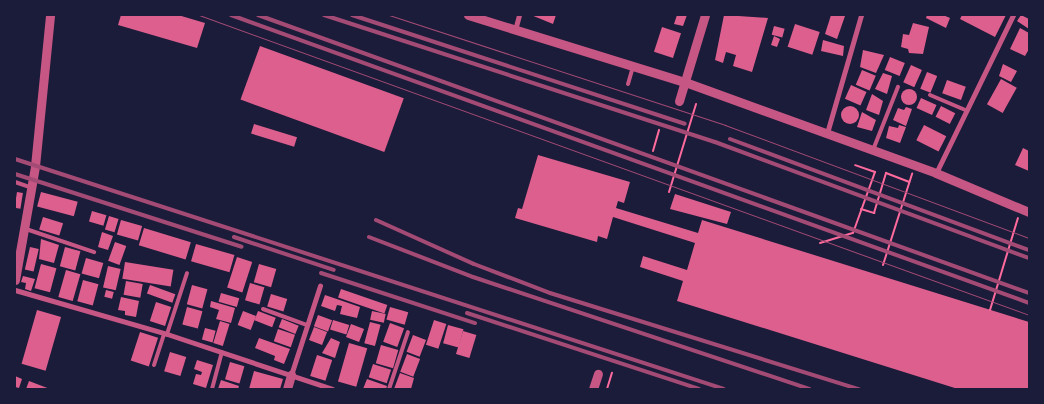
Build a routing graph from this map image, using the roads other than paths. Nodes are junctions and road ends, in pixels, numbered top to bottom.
1 (50, 15) edge
2 (468, 15) edge
3 (519, 15) edge
4 (705, 15) edge
5 (861, 15) edge
6 (1012, 15) edge
7 (515, 30) junction
8 (633, 66) junction
9 (685, 82) junction
10 (628, 84) dead end
11 (898, 87) dead end
12 (930, 95) dead end
13 (679, 101) dead end
14 (966, 110) junction
15 (827, 133) junction
16 (873, 150) junction
17 (936, 173) junction
18 (15, 182) edge
19 (32, 188) junction
20 (1025, 210) edge
21 (26, 229) junction
22 (94, 252) dead end
23 (187, 273) dead end
24 (15, 280) edge
25 (320, 286) dead end
26 (15, 290) edge
27 (263, 309) dead end
28 (307, 325) junction
29 (408, 332) dead end
30 (165, 334) junction
31 (222, 352) junction
32 (154, 365) dead end
33 (598, 374) dead end
34 (291, 375) junction
35 (212, 389) edge
36 (287, 389) edge
37 (332, 389) edge
38 (389, 389) edge
39 (593, 389) edge

1 - 19 street
2 - 7 street
3 - 7 street
4 - 9 street
5 - 15 street
6 - 14 street
7 - 8 street
8 - 9 street
8 - 10 lane
9 - 13 street
9 - 15 street
11 - 16 lane
12 - 14 lane
14 - 17 street
15 - 16 street
16 - 17 street
17 - 20 street
18 - 19 lane
19 - 21 street
21 - 22 lane
21 - 24 street
23 - 30 lane
25 - 28 street
26 - 30 street
27 - 28 lane
28 - 34 street
29 - 38 lane
30 - 31 street
30 - 32 lane
31 - 34 street
31 - 35 lane
33 - 39 street
34 - 36 street
34 - 37 street

